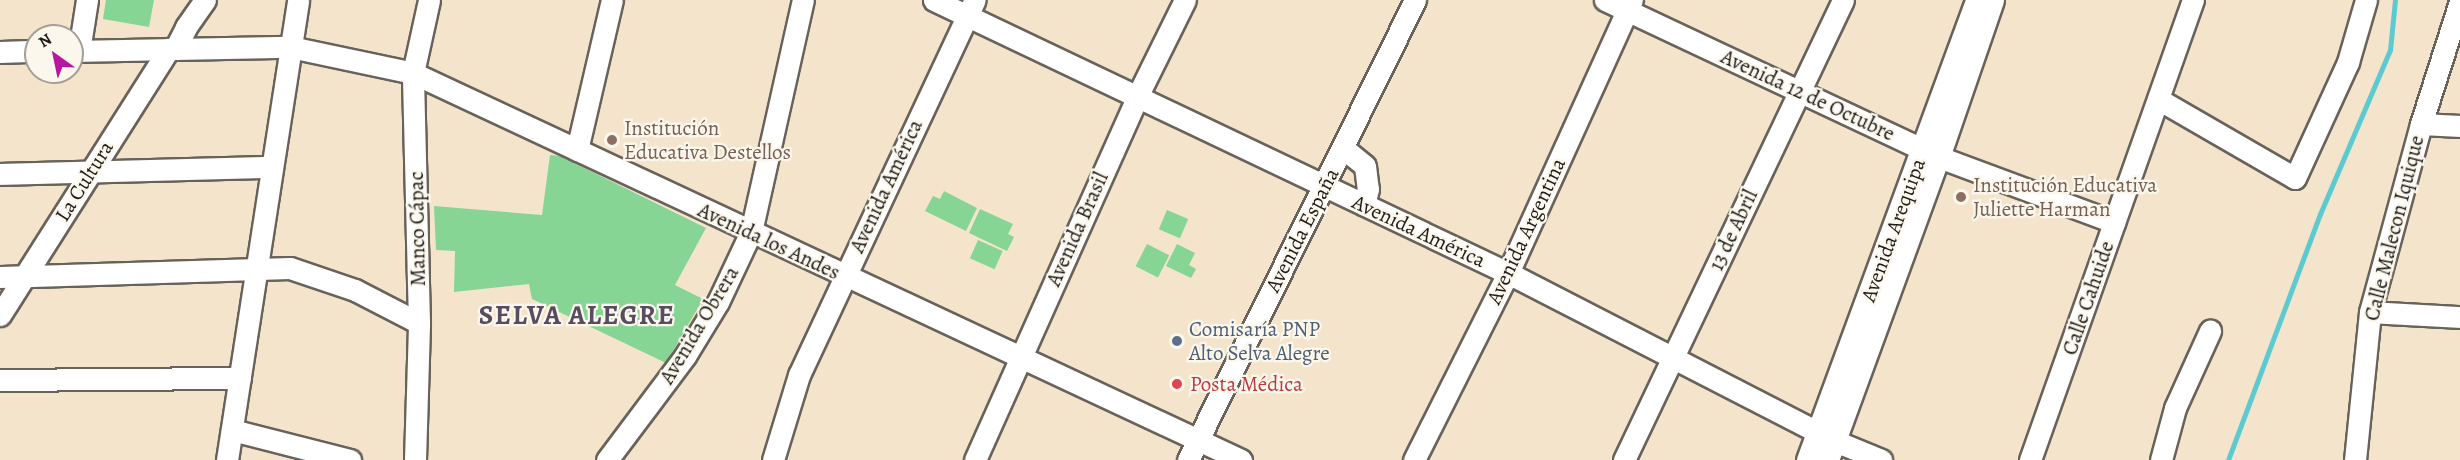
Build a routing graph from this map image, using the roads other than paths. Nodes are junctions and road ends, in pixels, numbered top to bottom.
1 (87, 0) edge
2 (190, 0) edge
3 (205, 0) edge
4 (298, 0) edge
5 (429, 0) edge
6 (612, 0) edge
7 (803, 0) edge
8 (934, 0) edge
9 (1185, 0) edge
10 (1415, 0) edge
11 (1605, 0) edge
12 (1843, 0) edge
13 (1976, 0) edge
14 (1993, 0) edge
15 (2193, 0) edge
16 (2366, 0) edge
17 (2460, 2) edge
18 (1630, 6) edge
19 (971, 8) edge
20 (82, 24) edge
21 (186, 27) junction
22 (290, 47) junction
23 (172, 49) junction
24 (24, 51) edge
25 (84, 51) edge
26 (0, 52) edge
27 (413, 73) junction
28 (1798, 91) junction
29 (1137, 97) junction
30 (2158, 99) junction
31 (2421, 124) junction
32 (2460, 126) edge
33 (1343, 148) junction
34 (577, 150) junction
35 (1931, 153) junction
36 (272, 167) junction
37 (89, 171) junction
38 (0, 174) edge
39 (1325, 186) junction
40 (1364, 205) junction
41 (2114, 222) junction
42 (751, 232) junction
43 (256, 269) junction
44 (1508, 273) junction
45 (24, 276) junction
46 (844, 276) junction
47 (0, 277) edge
48 (2370, 312) junction
49 (0, 315) edge
50 (2460, 317) edge
51 (419, 323) junction
52 (2210, 331) dead end
53 (1020, 357) junction
54 (1672, 357) junction
55 (240, 378) junction
56 (0, 380) edge
57 (232, 430) junction
58 (1197, 439) junction
59 (1827, 444) edge
60 (226, 460) edge
61 (350, 460) edge
62 (415, 460) edge
63 (607, 460) edge
64 (773, 460) edge
65 (975, 460) edge
66 (1188, 460) edge
67 (1241, 460) edge
68 (1414, 460) edge
69 (1624, 460) edge
70 (1807, 460) edge
71 (1881, 460) edge
72 (2030, 460) edge
73 (2161, 460) edge
74 (2355, 460) edge

1 - 20 street
2 - 21 street
3 - 21 street
4 - 22 street
5 - 27 street, Manco Cápac
6 - 34 street
7 - 42 street, Avenida Obrera
8 - 19 street, Avenida América
9 - 29 street, Avenida Brasil
10 - 33 street, Avenida España
11 - 18 street, Avenida 12 de Octubre
12 - 28 street, 13 de Abril
13 - 35 street, Avenida Arequipa
14 - 35 street, Avenida Arequipa
15 - 30 street, Calle Cahuide
16 - 30 street
17 - 31 street, Calle Malecon Iquique
18 - 28 street, Avenida 12 de Octubre
18 - 44 street, Avenida Argentina
19 - 29 street, Avenida América
19 - 46 street, Avenida América
21 - 23 street, La Cultura
22 - 23 street, Avenida los Andes
22 - 27 street, Avenida los Andes
22 - 36 street
23 - 25 street, Avenida los Andes
23 - 37 street, La Cultura
24 - 26 street
27 - 34 street, Avenida los Andes
27 - 51 street, Manco Cápac
28 - 35 street, Avenida 12 de Octubre
28 - 54 street, 13 de Abril
29 - 39 street, Avenida América
29 - 53 street, Avenida Brasil
30 - 41 street, Calle Cahuide
31 - 32 street
31 - 48 street, Calle Malecon Iquique
33 - 39 street, Avenida España
33 - 40 street
34 - 42 street, Avenida los Andes
35 - 41 street, Avenida 12 de Octubre
35 - 59 street, Avenida Arequipa
36 - 37 street
36 - 43 street
37 - 38 street
37 - 45 street, La Cultura
39 - 40 street, Avenida América
39 - 58 street, Avenida España
40 - 44 street, Avenida América
41 - 72 street, Calle Cahuide
42 - 46 street, Avenida los Andes
42 - 63 street, Avenida Obrera
43 - 45 street
43 - 51 street
43 - 55 street
44 - 54 street, Avenida América
44 - 68 street, Avenida Argentina
45 - 47 street
45 - 49 street, La Cultura
46 - 53 street, Avenida los Andes
46 - 64 street, Avenida América
48 - 50 street
48 - 74 street, Calle Malecon Iquique
51 - 62 street, Manco Cápac
52 - 73 street
53 - 58 street, Avenida los Andes
53 - 65 street, Avenida Brasil
54 - 59 street, Avenida América
54 - 69 street, 13 de Abril
55 - 56 street
55 - 57 street
57 - 60 street
57 - 61 street
58 - 66 street, Avenida España
58 - 67 street, Avenida los Andes
59 - 70 street, Avenida Arequipa
59 - 71 street, Avenida América

